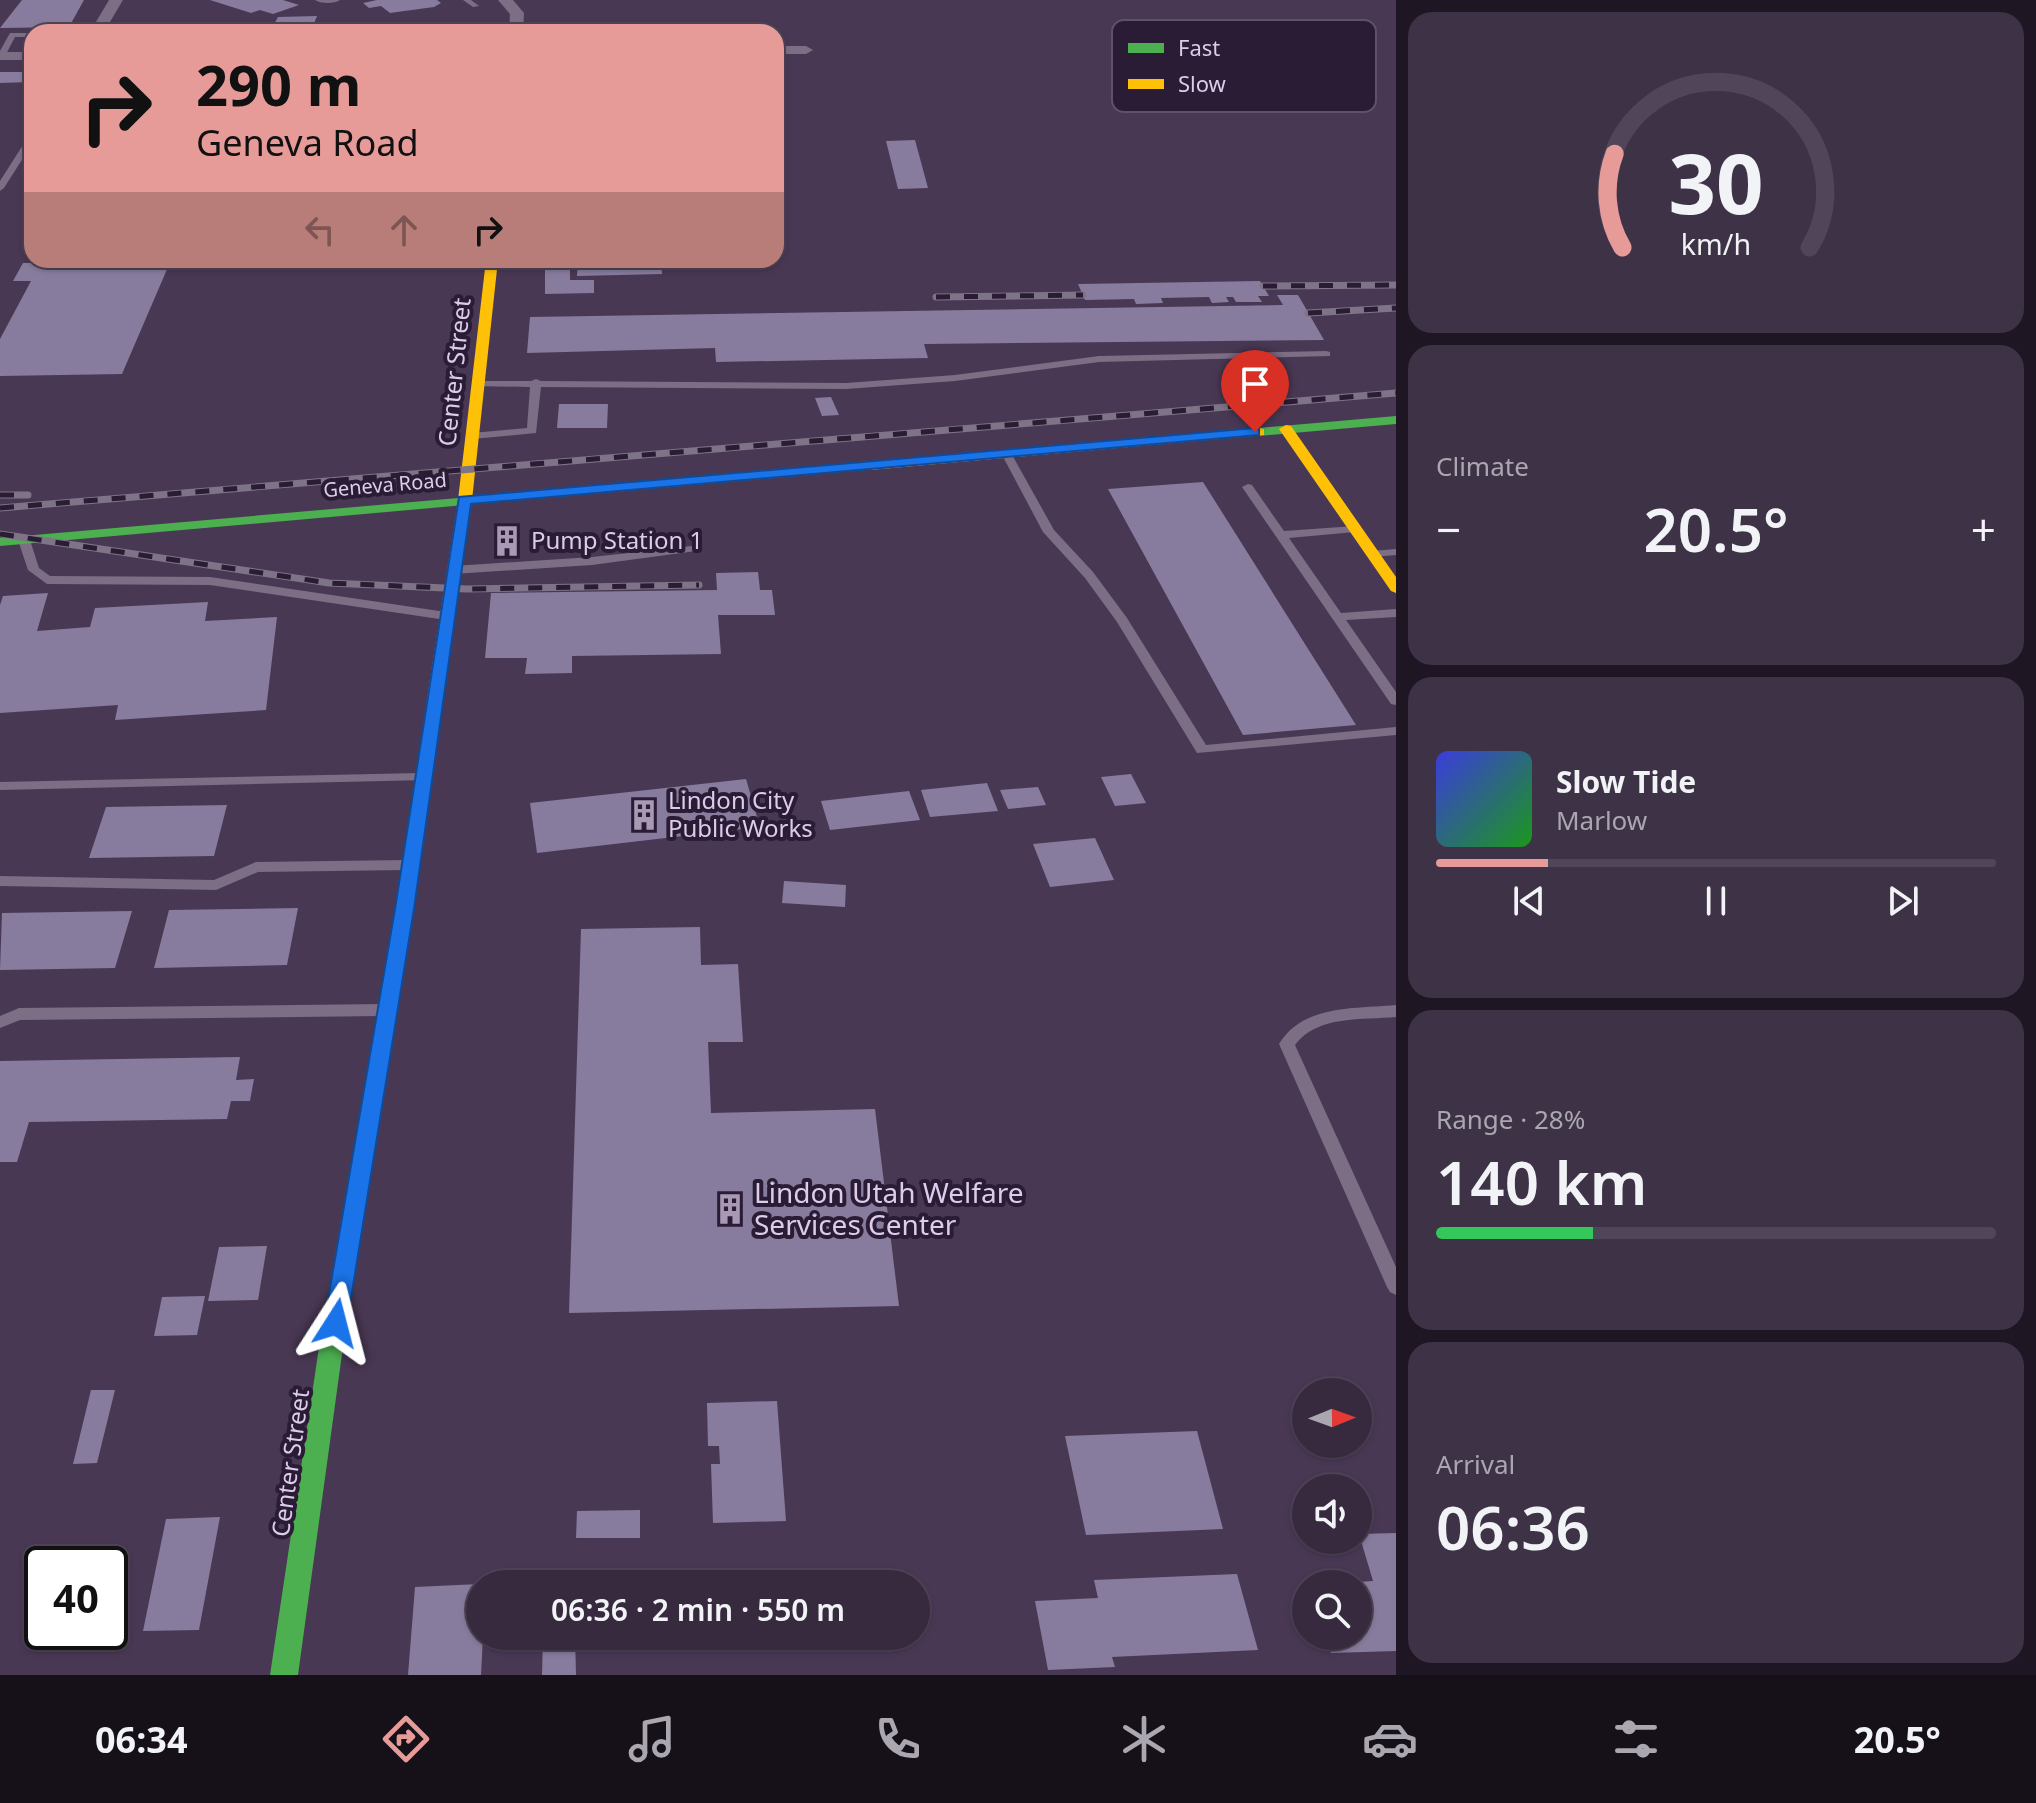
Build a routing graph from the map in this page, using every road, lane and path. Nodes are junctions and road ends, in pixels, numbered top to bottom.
1 (116, 0) edge
2 (318, 0) edge
3 (337, 0) edge
4 (466, 0) edge
5 (505, 0) edge
6 (475, 6) dead end
7 (102, 24) edge
8 (516, 24) edge
9 (13, 35) junction
10 (24, 35) edge
11 (0, 36) edge
12 (784, 50) edge
13 (806, 50) dead end
14 (0, 56) edge
15 (24, 56) edge
16 (24, 150) edge
17 (0, 188) edge
18 (491, 268) edge
19 (1326, 354) dead end
20 (536, 382) junction
21 (478, 384) junction
22 (1396, 420) edge
23 (1286, 429) junction
24 (472, 436) junction
25 (1006, 453) junction
26 (1248, 487) dead end
27 (465, 500) junction
28 (1355, 529) junction
29 (1281, 535) junction
30 (24, 540) junction
31 (0, 542) edge
32 (692, 549) dead end
33 (1396, 552) edge
34 (1372, 554) junction
35 (453, 570) junction
36 (1396, 588) edge
37 (1396, 613) edge
38 (446, 616) junction
39 (1338, 617) junction
40 (1396, 701) edge
41 (1396, 731) edge
42 (422, 777) junction
43 (0, 786) edge
44 (410, 865) junction
45 (0, 881) edge
46 (388, 1010) junction
47 (1396, 1011) edge
48 (0, 1022) edge
49 (1396, 1287) edge
50 (284, 1675) edge

1 - 7 street
2 - 3 lane
4 - 6 lane
5 - 8 street
9 - 10 lane
9 - 11 lane
9 - 14 lane
12 - 13 street
14 - 15 street
16 - 17 lane
18 - 21 street, Center Street
19 - 20 lane
20 - 21 lane
20 - 24 lane
21 - 24 street, Center Street
22 - 23 street, Geneva Road
23 - 25 street, Geneva Road
23 - 28 street
24 - 27 street, Center Street
25 - 27 street, Geneva Road
25 - 41 lane
26 - 29 lane
27 - 30 street, Geneva Road
27 - 35 street, Center Street
28 - 29 lane
28 - 34 street
29 - 39 lane
30 - 31 street, Geneva Road
30 - 38 lane
32 - 35 lane
33 - 34 lane
34 - 36 street
35 - 38 street, Center Street
37 - 39 lane
38 - 42 street, Center Street
39 - 40 lane
42 - 43 lane
42 - 44 street, Center Street
44 - 45 lane
44 - 46 street, Center Street
46 - 48 lane
46 - 50 street, Center Street
47 - 49 lane

